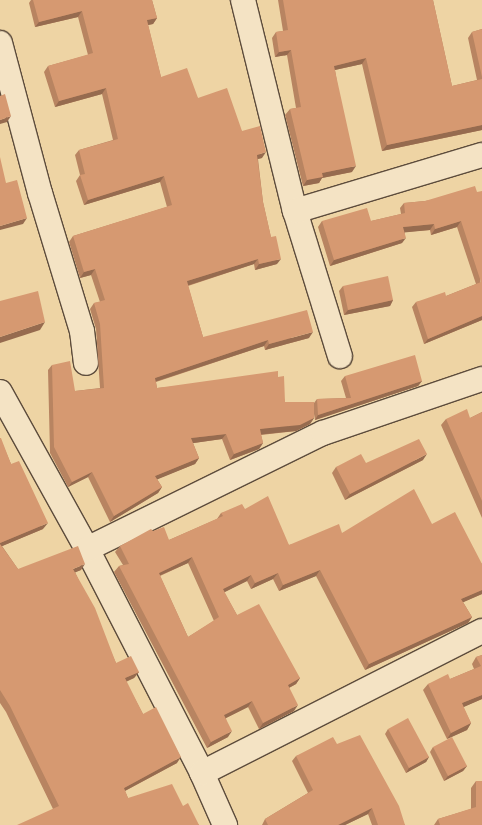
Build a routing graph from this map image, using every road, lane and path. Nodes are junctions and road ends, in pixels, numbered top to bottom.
1 (243, 0) edge
2 (0, 43) edge
3 (482, 155) edge
4 (295, 210) junction
5 (340, 356) dead end
6 (86, 362) dead end
7 (482, 380) edge
8 (0, 392) edge
9 (87, 549) junction
10 (482, 631) edge
11 (202, 773) junction
12 (225, 825) edge

1 - 4 street
2 - 6 street
3 - 4 street
4 - 5 street
7 - 9 street
8 - 9 street
9 - 11 street
10 - 11 street
11 - 12 street

